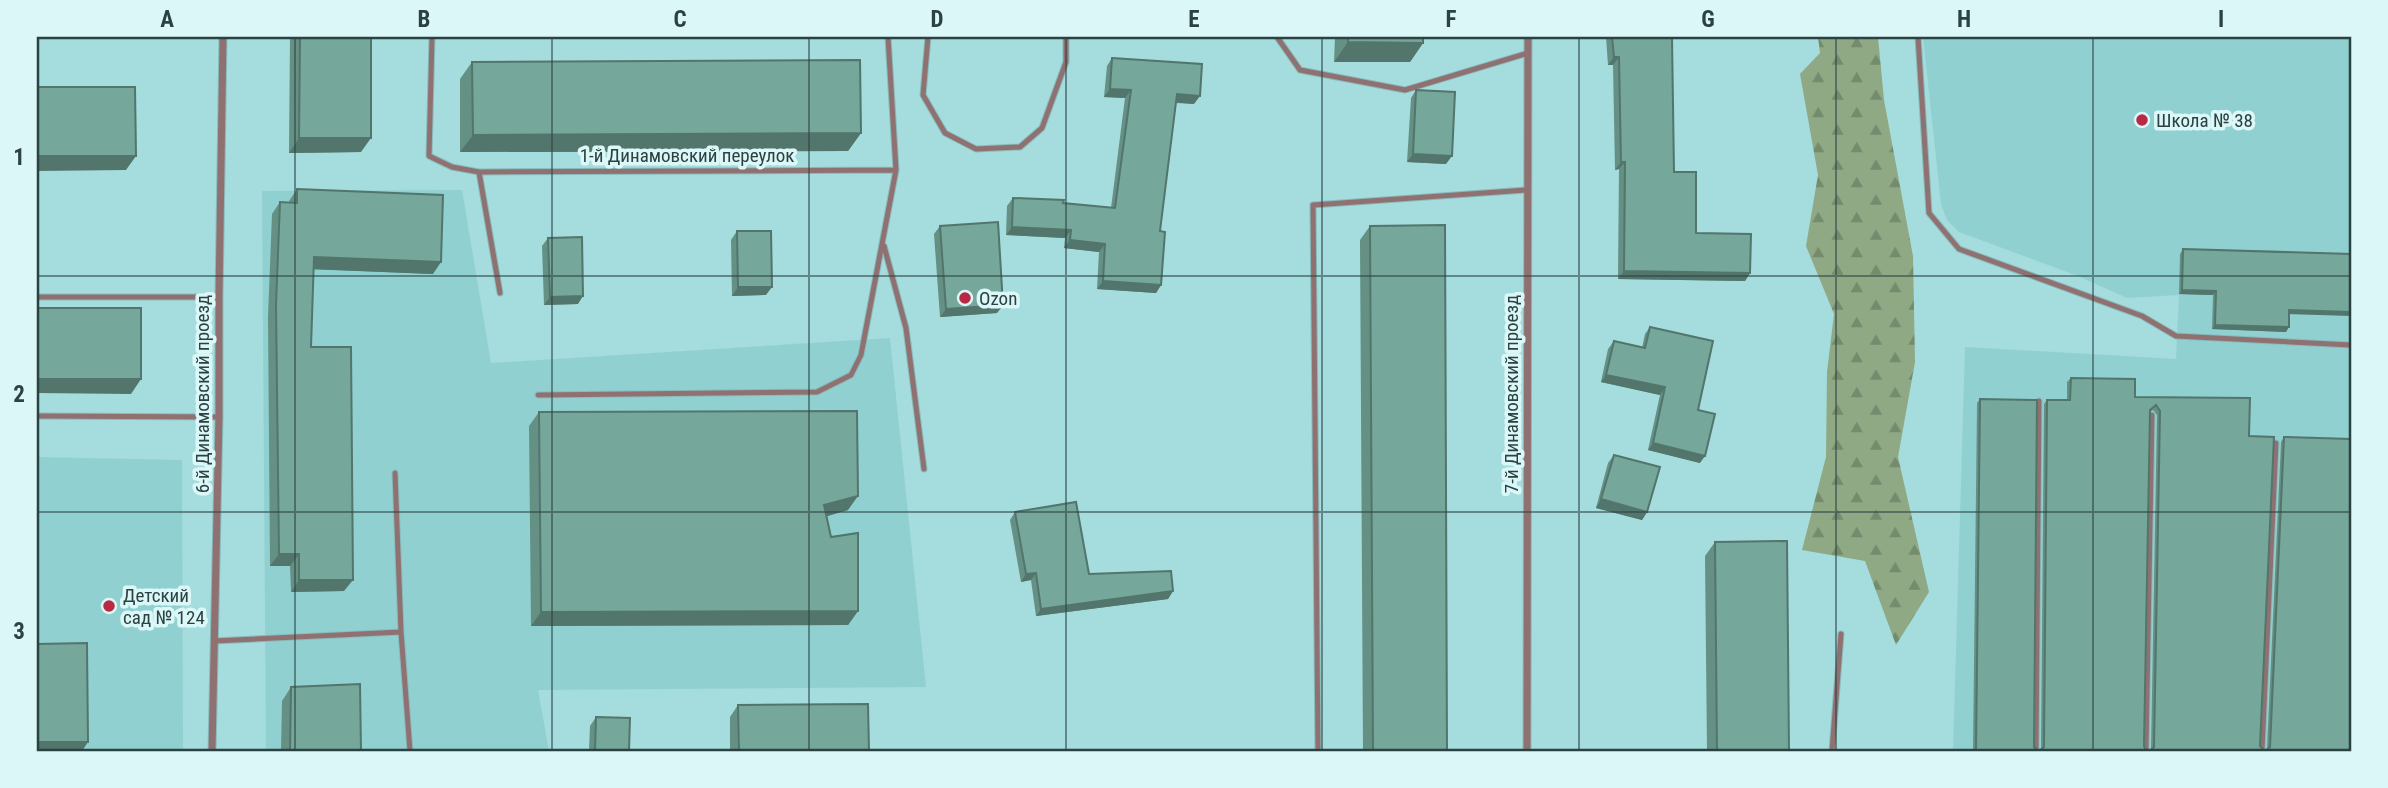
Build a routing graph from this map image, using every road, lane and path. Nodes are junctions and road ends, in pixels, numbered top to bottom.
1 (223, 37) edge
2 (432, 37) edge
3 (888, 37) edge
4 (928, 37) edge
5 (1066, 37) edge
6 (1277, 37) edge
7 (1528, 37) edge
8 (1918, 37) edge
9 (1528, 53) junction
10 (896, 170) junction
11 (479, 172) junction
12 (1526, 190) junction
13 (884, 243) junction
14 (500, 293) dead end
15 (37, 297) edge
16 (219, 297) junction
17 (2351, 345) edge
18 (538, 396) dead end
19 (2039, 401) edge
20 (37, 415) edge
21 (2152, 415) edge
22 (219, 417) junction
23 (2276, 443) edge
24 (924, 468) dead end
25 (395, 474) dead end
26 (401, 632) junction
27 (1841, 634) dead end
28 (214, 640) junction
29 (212, 751) edge
30 (410, 751) edge
31 (1318, 751) edge
32 (1527, 751) edge
33 (1832, 751) edge
34 (2036, 751) edge
35 (2146, 751) edge
36 (2262, 751) edge

1 - 16 street, 6-й Динамовский проезд
2 - 11 lane, 1-й Динамовский переулок
3 - 10 lane
4 - 5 lane
6 - 9 lane
7 - 9 street, 7-й Динамовский проезд
8 - 17 lane
9 - 12 street, 7-й Динамовский проезд
10 - 11 lane, 1-й Динамовский переулок
10 - 13 lane
11 - 14 lane
12 - 31 lane
12 - 32 street, 7-й Динамовский проезд
13 - 18 lane
13 - 24 lane
15 - 16 lane
16 - 22 street, 6-й Динамовский проезд
19 - 34 lane
20 - 22 lane
21 - 35 lane
22 - 28 street, 6-й Динамовский проезд
23 - 36 lane
25 - 26 lane
26 - 28 lane
26 - 30 lane
27 - 33 lane
28 - 29 street, 6-й Динамовский проезд

